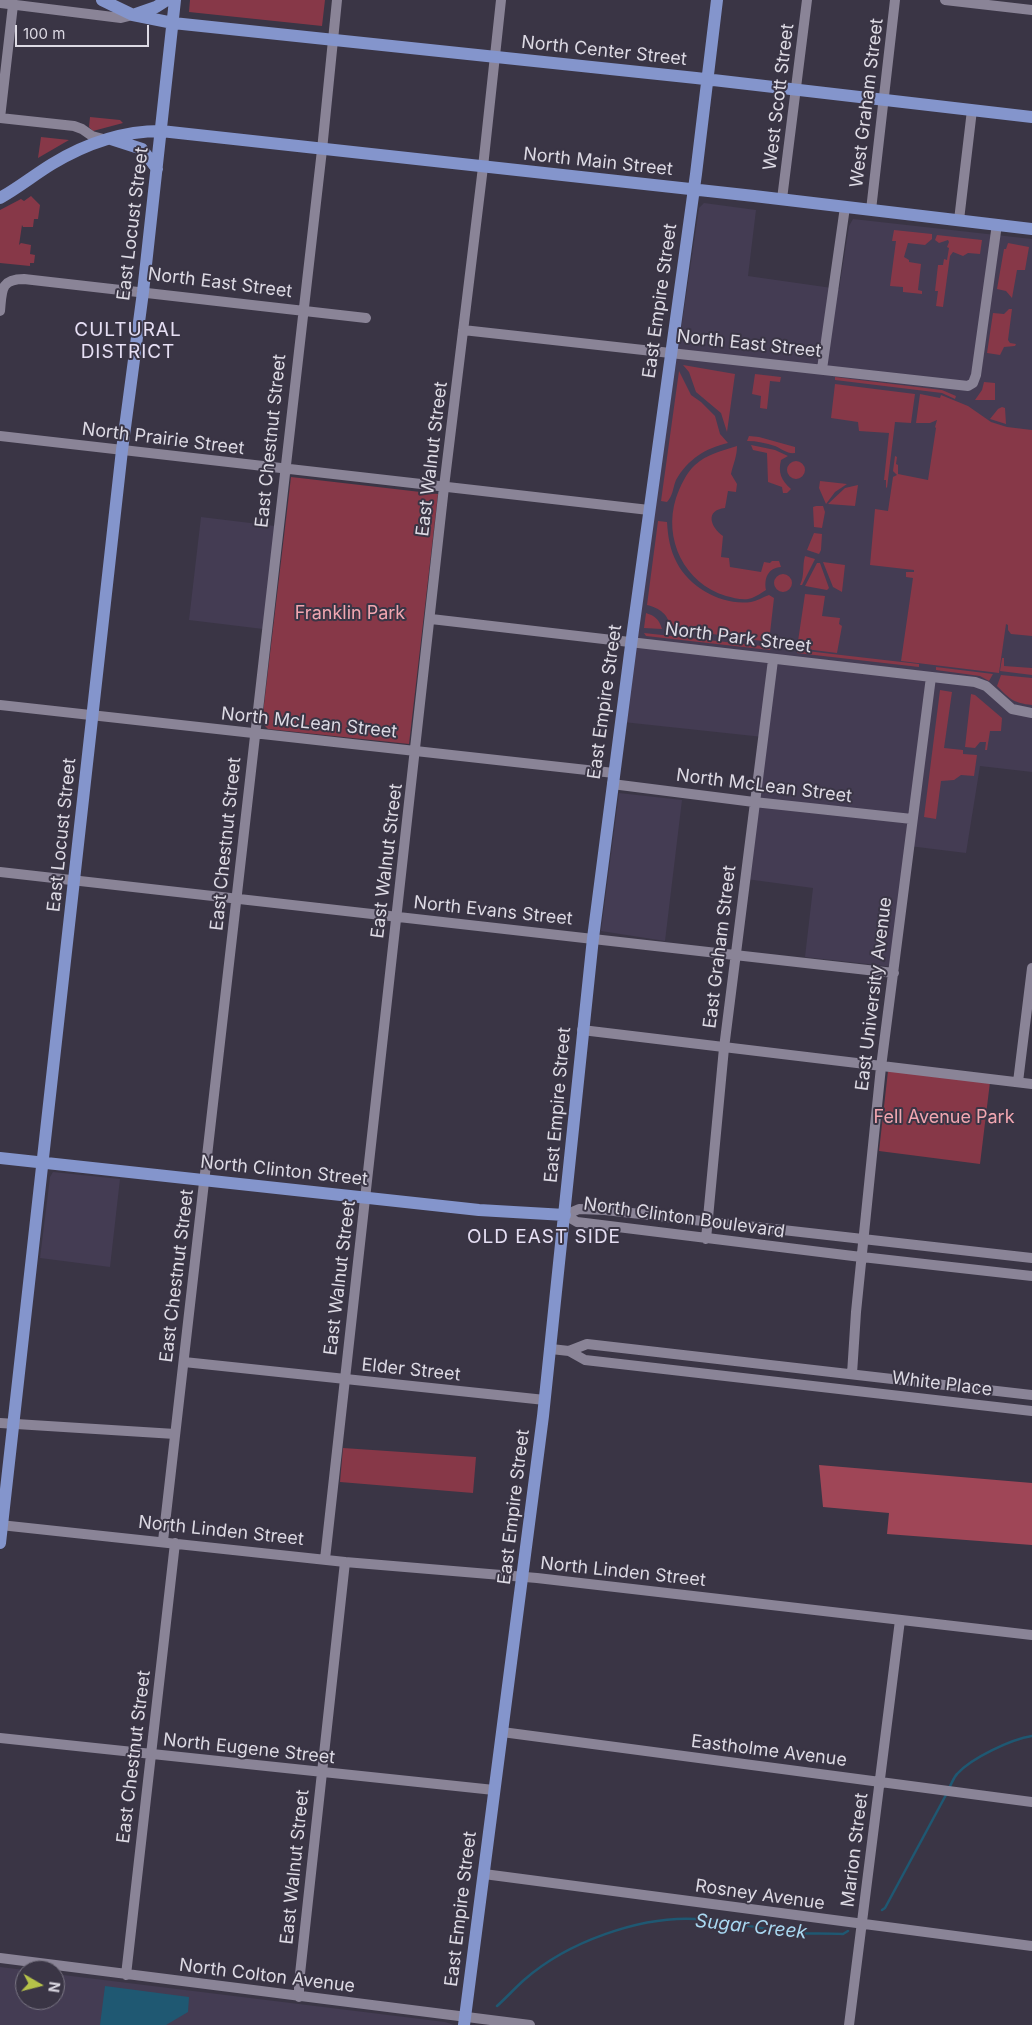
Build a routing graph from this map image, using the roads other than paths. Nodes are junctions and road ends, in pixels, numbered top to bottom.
1 (102, 0) edge
2 (167, 0) edge
3 (175, 0) edge
4 (337, 0) edge
5 (501, 0) edge
6 (717, 0) edge
7 (807, 0) edge
8 (895, 0) edge
9 (945, 0) edge
10 (0, 3) edge
11 (13, 5) junction
12 (1032, 10) edge
13 (133, 15) junction
14 (173, 23) junction
15 (332, 39) junction
16 (495, 57) junction
17 (708, 80) junction
18 (795, 90) junction
19 (884, 100) junction
20 (972, 110) junction
21 (1032, 117) edge
22 (0, 118) edge
23 (161, 132) junction
24 (109, 139) junction
25 (322, 150) junction
26 (483, 167) junction
27 (157, 169) junction
28 (694, 189) junction
29 (0, 198) edge
30 (782, 199) junction
31 (845, 207) junction
32 (871, 210) junction
33 (959, 220) junction
34 (997, 224) junction
35 (1032, 229) edge
36 (143, 292) junction
37 (302, 310) junction
38 (0, 311) edge
39 (366, 318) dead end
40 (463, 330) junction
41 (671, 353) junction
42 (822, 370) junction
43 (0, 436) edge
44 (122, 450) junction
45 (285, 469) junction
46 (444, 488) junction
47 (649, 510) junction
48 (431, 619) junction
49 (631, 642) junction
50 (773, 660) junction
51 (931, 677) junction
52 (0, 705) edge
53 (1032, 713) edge
54 (92, 716) junction
55 (255, 734) junction
56 (416, 751) junction
57 (613, 778) junction
58 (754, 802) junction
59 (912, 819) junction
60 (0, 872) edge
61 (73, 881) junction
62 (236, 900) junction
63 (396, 918) junction
64 (592, 938) junction
65 (736, 956) junction
66 (1032, 968) edge
67 (894, 973) junction
68 (582, 1030) junction
69 (724, 1048) junction
70 (881, 1066) junction
71 (1018, 1082) junction
72 (1032, 1084) edge
73 (0, 1158) edge
74 (43, 1163) junction
75 (205, 1180) junction
76 (365, 1197) junction
77 (565, 1216) junction
78 (708, 1221) junction
79 (706, 1239) junction
80 (865, 1239) junction
81 (997, 1254) junction
82 (862, 1258) junction
83 (1032, 1258) edge
84 (995, 1272) junction
85 (1032, 1276) edge
86 (551, 1349) junction
87 (569, 1351) junction
88 (709, 1358) junction
89 (184, 1362) junction
90 (707, 1374) junction
91 (852, 1374) junction
92 (344, 1379) junction
93 (848, 1390) junction
94 (1032, 1396) edge
95 (545, 1400) junction
96 (1032, 1411) edge
97 (0, 1423) edge
98 (14, 1424) junction
99 (175, 1434) junction
100 (1, 1525) edge
101 (163, 1541) junction
102 (0, 1543) edge
103 (175, 1543) junction
104 (325, 1559) junction
105 (345, 1562) junction
106 (522, 1578) junction
107 (900, 1620) junction
108 (1032, 1635) edge
109 (502, 1732) junction
110 (0, 1738) edge
111 (150, 1755) junction
112 (322, 1773) junction
113 (880, 1782) junction
114 (494, 1790) junction
115 (1032, 1802) edge
116 (484, 1874) junction
117 (862, 1925) junction
118 (1032, 1946) edge
119 (0, 1958) edge
120 (126, 1974) junction
121 (299, 1997) junction
122 (464, 2021) edge
123 (530, 2025) edge
124 (849, 2025) edge

1 - 13 main road, North Center Street
2 - 13 main road
3 - 14 main road, East Locust Street
4 - 15 street, East Chestnut Street
5 - 16 street, East Walnut Street
6 - 17 main road, East Empire Street
7 - 18 street, West Scott Street
8 - 19 street, West Graham Street
9 - 12 street
10 - 11 street
11 - 13 street
11 - 22 street
13 - 14 main road, North Center Street
14 - 15 main road, North Center Street
14 - 23 main road, East Locust Street
15 - 16 main road, North Center Street
15 - 25 street, East Chestnut Street
16 - 17 main road, North Center Street
16 - 26 street, East Walnut Street
17 - 18 main road, North Center Street
17 - 28 main road, East Empire Street
18 - 19 main road, North Center Street
18 - 30 street, West Scott Street
19 - 20 main road, North Center Street
19 - 32 street, West Graham Street
20 - 21 main road, North Center Street
20 - 33 street
22 - 24 street
23 - 24 main road
23 - 25 main road, North Main Street
23 - 27 main road, East Locust Street
24 - 27 main road
24 - 29 main road
25 - 26 main road, North Main Street
25 - 37 street, East Chestnut Street
26 - 28 main road, North Main Street
26 - 40 street, East Walnut Street
27 - 36 main road, East Locust Street
28 - 30 main road, North Main Street
28 - 41 main road, East Empire Street
30 - 31 main road, North Main Street
31 - 32 main road, North Main Street
31 - 42 street
32 - 33 main road, North Main Street
33 - 34 main road, North Main Street
34 - 35 main road, North Main Street
34 - 42 street, North East Street
36 - 37 street, North East Street
36 - 38 street, North East Street
36 - 44 main road, East Locust Street
37 - 39 street, North East Street
37 - 45 street, East Chestnut Street
40 - 41 street, North East Street
40 - 46 street, East Walnut Street
41 - 42 street, North East Street
41 - 47 main road, East Empire Street
43 - 44 street, North Prairie Street
44 - 45 street, North Prairie Street
44 - 54 main road, East Locust Street
45 - 46 street, North Prairie Street
45 - 55 street, East Chestnut Street
46 - 47 street, North Prairie Street
46 - 48 street, East Walnut Street
47 - 49 main road, East Empire Street
48 - 49 street, North Park Street
48 - 56 street, East Walnut Street
49 - 50 street, North Park Street
49 - 57 main road, East Empire Street
50 - 51 street, North Park Street
50 - 58 street, East Graham Street
51 - 53 street, North Park Street
51 - 59 street, East University Avenue
52 - 54 street, North McLean Street
54 - 55 street, North McLean Street
54 - 61 main road, East Locust Street
55 - 56 street, North McLean Street
55 - 62 street, East Chestnut Street
56 - 57 street, North McLean Street
56 - 63 street, East Walnut Street
57 - 58 street, North McLean Street
57 - 64 main road, East Empire Street
58 - 59 street, North McLean Street
58 - 65 street, East Graham Street
59 - 67 street, East University Avenue
60 - 61 street, North Evans Street
61 - 62 street, North Evans Street
61 - 74 main road, East Locust Street
62 - 63 street, North Evans Street
62 - 75 street, East Chestnut Street
63 - 64 street, North Evans Street
63 - 76 street, East Walnut Street
64 - 65 street, North Evans Street
64 - 68 main road, East Empire Street
65 - 67 street, North Evans Street
65 - 69 street, East Graham Street
66 - 71 street
67 - 70 street, East University Avenue
68 - 69 street
68 - 77 main road, East Empire Street
69 - 70 street
69 - 78 street, East Graham Street
70 - 71 street
70 - 80 street, East University Avenue
71 - 72 street
73 - 74 main road, North Clinton Street
74 - 75 main road, North Clinton Street
74 - 98 main road, East Locust Street
75 - 76 main road, North Clinton Street
75 - 89 street, East Chestnut Street
76 - 77 main road, North Clinton Street
76 - 92 street, East Walnut Street
77 - 78 street, North Clinton Boulevard
77 - 79 street, North Clinton Boulevard
77 - 86 main road, East Empire Street
78 - 79 street, East Graham Street
78 - 80 street, North Clinton Boulevard
79 - 82 street, North Clinton Boulevard
80 - 81 street, North Clinton Boulevard
80 - 82 street, East University Avenue
81 - 83 street, North Clinton Boulevard
81 - 84 street
82 - 84 street, North Clinton Boulevard
82 - 91 street, East University Avenue
84 - 85 street, North Clinton Boulevard
86 - 87 street, White Place
86 - 95 main road, East Empire Street
87 - 88 street, White Place
87 - 90 street, White Place
88 - 90 street
88 - 91 street, White Place
89 - 92 street, Elder Street
89 - 99 street, East Chestnut Street
90 - 93 street, White Place
91 - 93 street
91 - 94 street, White Place
92 - 95 street, Elder Street
92 - 104 street, East Walnut Street
93 - 96 street, White Place
95 - 106 main road, East Empire Street
97 - 98 street
98 - 99 street
98 - 100 main road, East Locust Street
99 - 101 street, East Chestnut Street
100 - 101 street, North Linden Street
100 - 102 main road, East Locust Street
101 - 103 street, North Linden Street
103 - 104 street, North Linden Street
103 - 111 street, East Chestnut Street
104 - 105 street, North Linden Street
105 - 106 street, North Linden Street
105 - 112 street, East Walnut Street
106 - 107 street, North Linden Street
106 - 109 main road, East Empire Street
107 - 108 street, North Linden Street
107 - 113 street, Marion Street
109 - 113 street, Eastholme Avenue
109 - 114 main road, East Empire Street
110 - 111 street, North Eugene Street
111 - 112 street, North Eugene Street
111 - 120 street, East Chestnut Street
112 - 114 street, North Eugene Street
112 - 121 street, East Walnut Street
113 - 115 street, Eastholme Avenue
113 - 117 street, Marion Street
114 - 116 main road, East Empire Street
116 - 117 street, Rosney Avenue
116 - 122 main road, East Empire Street
117 - 118 street, Rosney Avenue
117 - 124 street, Marion Street
119 - 120 street, North Colton Avenue
120 - 121 street, North Colton Avenue
121 - 122 street, North Colton Avenue
122 - 123 street, North Colton Avenue

